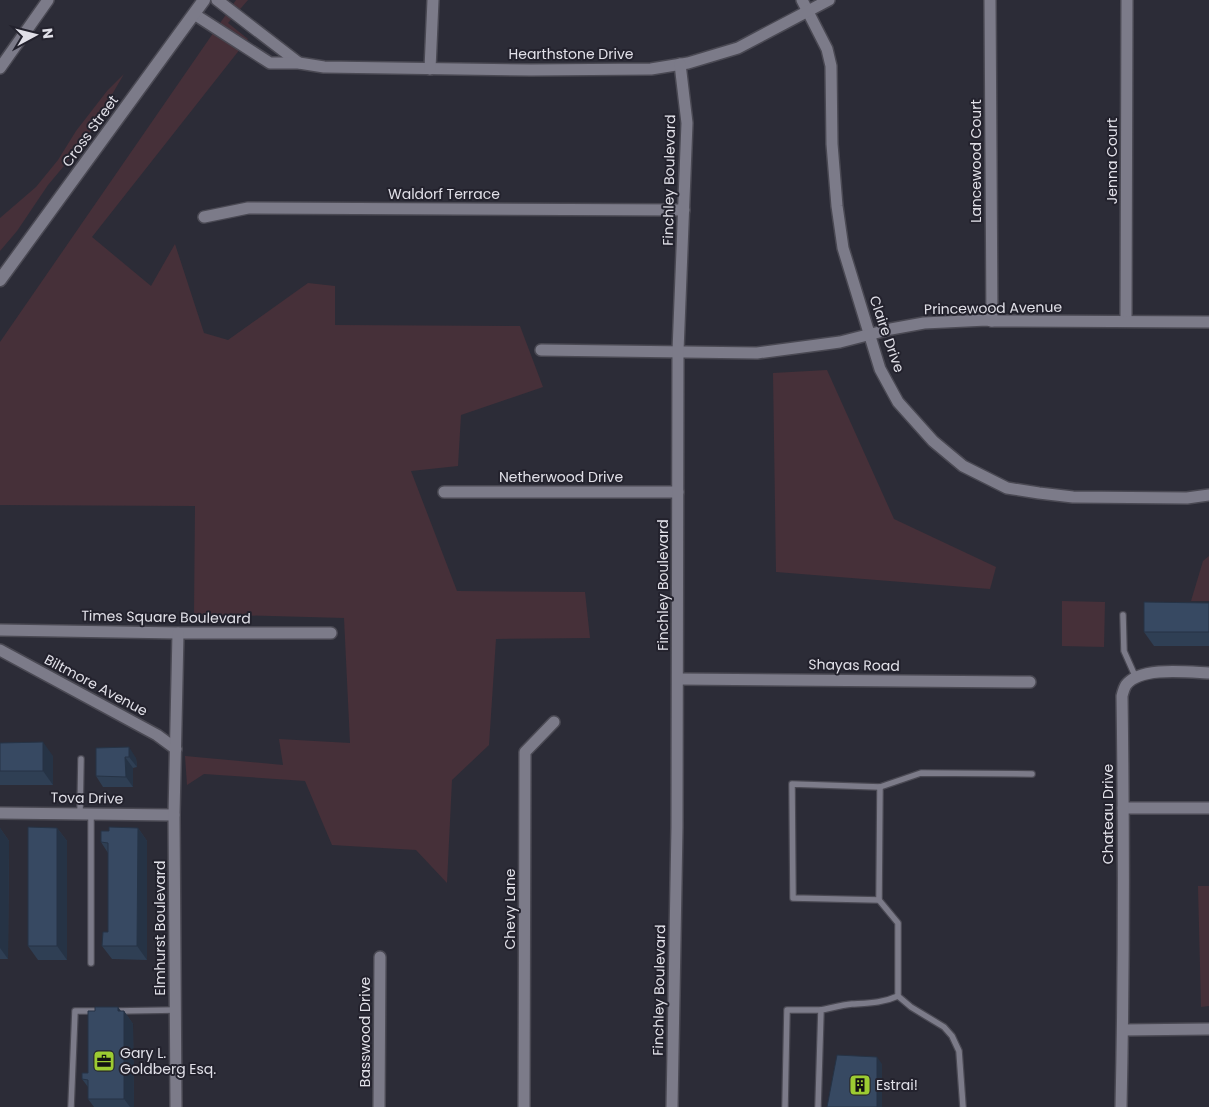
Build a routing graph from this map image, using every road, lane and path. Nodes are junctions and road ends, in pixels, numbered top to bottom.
1 (48, 0) edge
2 (204, 0) edge
3 (217, 0) edge
4 (433, 0) edge
5 (802, 0) edge
6 (829, 0) edge
7 (990, 0) edge
8 (1127, 0) edge
9 (808, 11) junction
10 (194, 14) junction
11 (299, 63) junction
12 (680, 64) junction
13 (0, 68) edge
14 (430, 68) junction
15 (684, 210) junction
16 (204, 217) dead end
17 (0, 280) edge
18 (992, 321) junction
19 (1126, 321) junction
20 (1209, 322) edge
21 (869, 335) junction
22 (541, 350) dead end
23 (678, 351) junction
24 (444, 492) dead end
25 (678, 492) junction
26 (1209, 495) edge
27 (1123, 615) dead end
28 (0, 630) edge
29 (178, 633) junction
30 (331, 634) dead end
31 (0, 650) edge
32 (1209, 673) edge
33 (1136, 678) junction
34 (678, 679) junction
35 (1030, 682) dead end
36 (554, 722) dead end
37 (176, 749) junction
38 (81, 759) dead end
39 (1032, 774) dead end
40 (880, 787) junction
41 (1124, 808) junction
42 (1209, 808) edge
43 (0, 813) edge
44 (86, 813) junction
45 (174, 815) junction
46 (879, 900) junction
47 (380, 957) dead end
48 (91, 963) dead end
49 (898, 996) junction
50 (175, 1010) junction
51 (821, 1010) junction
52 (1209, 1029) edge
53 (1122, 1030) junction
54 (71, 1107) edge
55 (176, 1107) edge
56 (379, 1107) edge
57 (524, 1107) edge
58 (672, 1107) edge
59 (785, 1107) edge
60 (818, 1107) edge
61 (963, 1107) edge
62 (1121, 1107) edge

1 - 13 street
2 - 10 main road, Cross Street
3 - 11 street, Hearthstone Drive
4 - 14 street
5 - 9 street, Claire Drive
6 - 9 street, Hearthstone Drive
7 - 18 street, Lancewood Court
8 - 19 street, Jenna Court
9 - 12 street, Hearthstone Drive
9 - 21 street, Claire Drive
10 - 11 street, Hearthstone Drive
10 - 17 main road, Cross Street
11 - 14 street, Hearthstone Drive
12 - 14 street, Hearthstone Drive
12 - 15 street, Finchley Boulevard
15 - 16 street, Waldorf Terrace
15 - 23 street, Finchley Boulevard
18 - 19 street, Princewood Avenue
18 - 21 street, Princewood Avenue
19 - 20 street, Princewood Avenue
21 - 23 street, Princewood Avenue
21 - 26 street, Claire Drive
22 - 23 street, Princewood Avenue
23 - 25 street, Finchley Boulevard
24 - 25 street, Netherwood Drive
25 - 34 street, Finchley Boulevard
27 - 33 lane
28 - 29 street, Times Square Boulevard
29 - 30 street, Times Square Boulevard
29 - 37 street, Elmhurst Boulevard
31 - 37 street, Biltmore Avenue
32 - 33 street
33 - 41 street, Chateau Drive
34 - 35 street, Shayas Road
34 - 58 street, Finchley Boulevard
36 - 57 street, Chevy Lane
37 - 45 street, Elmhurst Boulevard
38 - 44 lane
39 - 40 lane
40 - 46 lane
40 - 46 lane
41 - 42 street
41 - 53 street, Chateau Drive
43 - 44 street, Tova Drive
44 - 45 street, Tova Drive
44 - 48 lane
45 - 50 street, Elmhurst Boulevard
46 - 49 lane
47 - 56 street, Basswood Drive
49 - 51 lane
49 - 61 lane
50 - 54 lane
50 - 55 street, Elmhurst Boulevard
51 - 59 lane
51 - 60 lane
52 - 53 street
53 - 62 street, Chateau Drive

